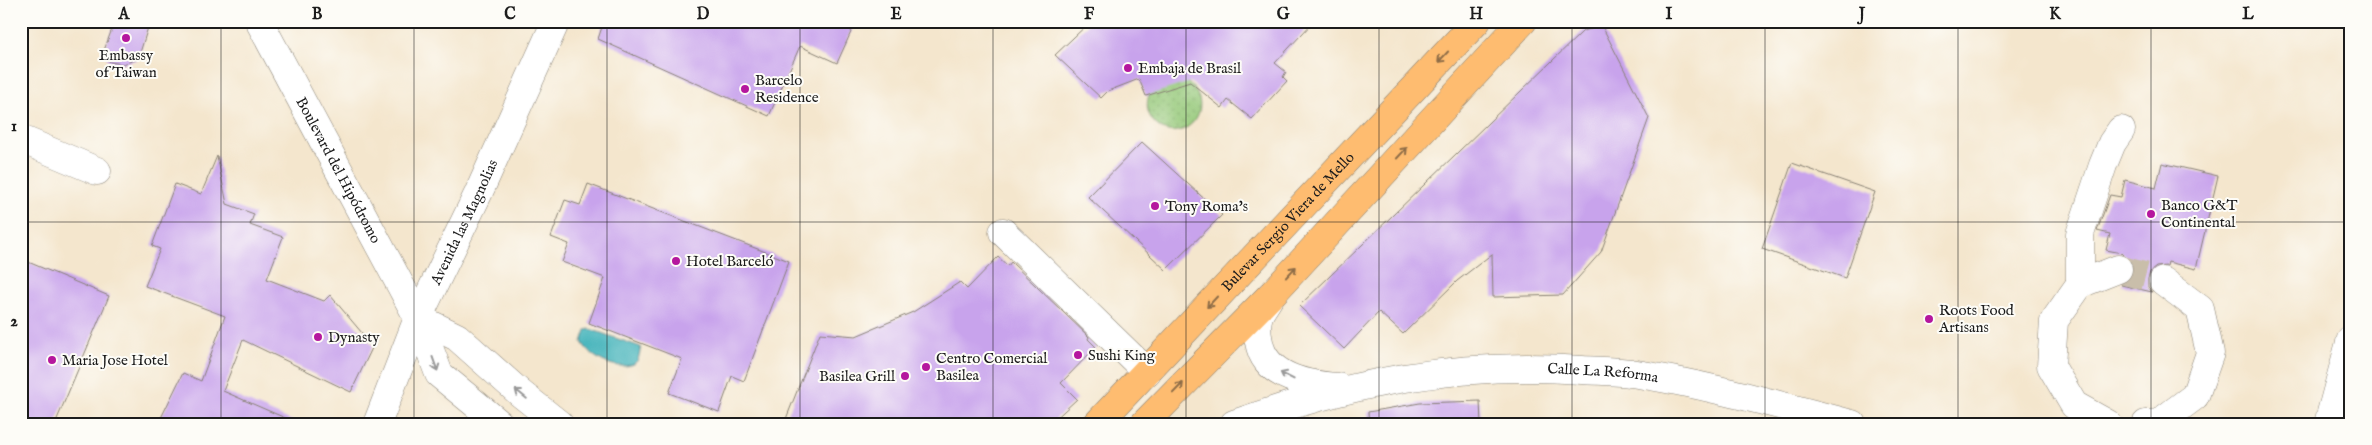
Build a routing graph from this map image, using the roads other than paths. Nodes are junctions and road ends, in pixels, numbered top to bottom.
1 (259, 21) edge
2 (556, 21) edge
3 (1477, 21) edge
4 (1523, 21) edge
5 (2121, 130) dead end
6 (21, 139) edge
7 (98, 171) dead end
8 (1003, 232) dead end
9 (2118, 269) tunnel mouth
10 (2163, 281) tunnel mouth
11 (2080, 284) junction
12 (1273, 292) junction
13 (418, 318) junction
14 (2351, 340) edge
15 (1147, 372) junction
16 (1352, 387) junction
17 (377, 424) edge
18 (500, 424) edge
19 (560, 424) edge
20 (1097, 424) edge
21 (1144, 424) edge
22 (1234, 424) edge
23 (1852, 424) edge
24 (2108, 424) edge
25 (2146, 424) edge
26 (2328, 424) edge

1 - 13 street, Boulevard del Hipódromo
2 - 13 street, Avenida las Magnolias
3 -> 15 main road, Bulevar Sergio Viera de Mello
12 -> 4 main road
5 - 11 street
6 - 7 street
8 - 15 street
9 - 11 street
10 - 25 street
11 - 24 street
16 -> 12 street, Calle La Reforma
21 -> 12 main road
13 - 17 street, Avenida las Magnolias
13 -> 18 street, Boulevard del Hipódromo
19 -> 13 street
14 - 26 street
15 - 20 main road, Bulevar Sergio Viera de Mello
16 - 22 street, Calle La Reforma
16 - 23 street, Calle La Reforma

